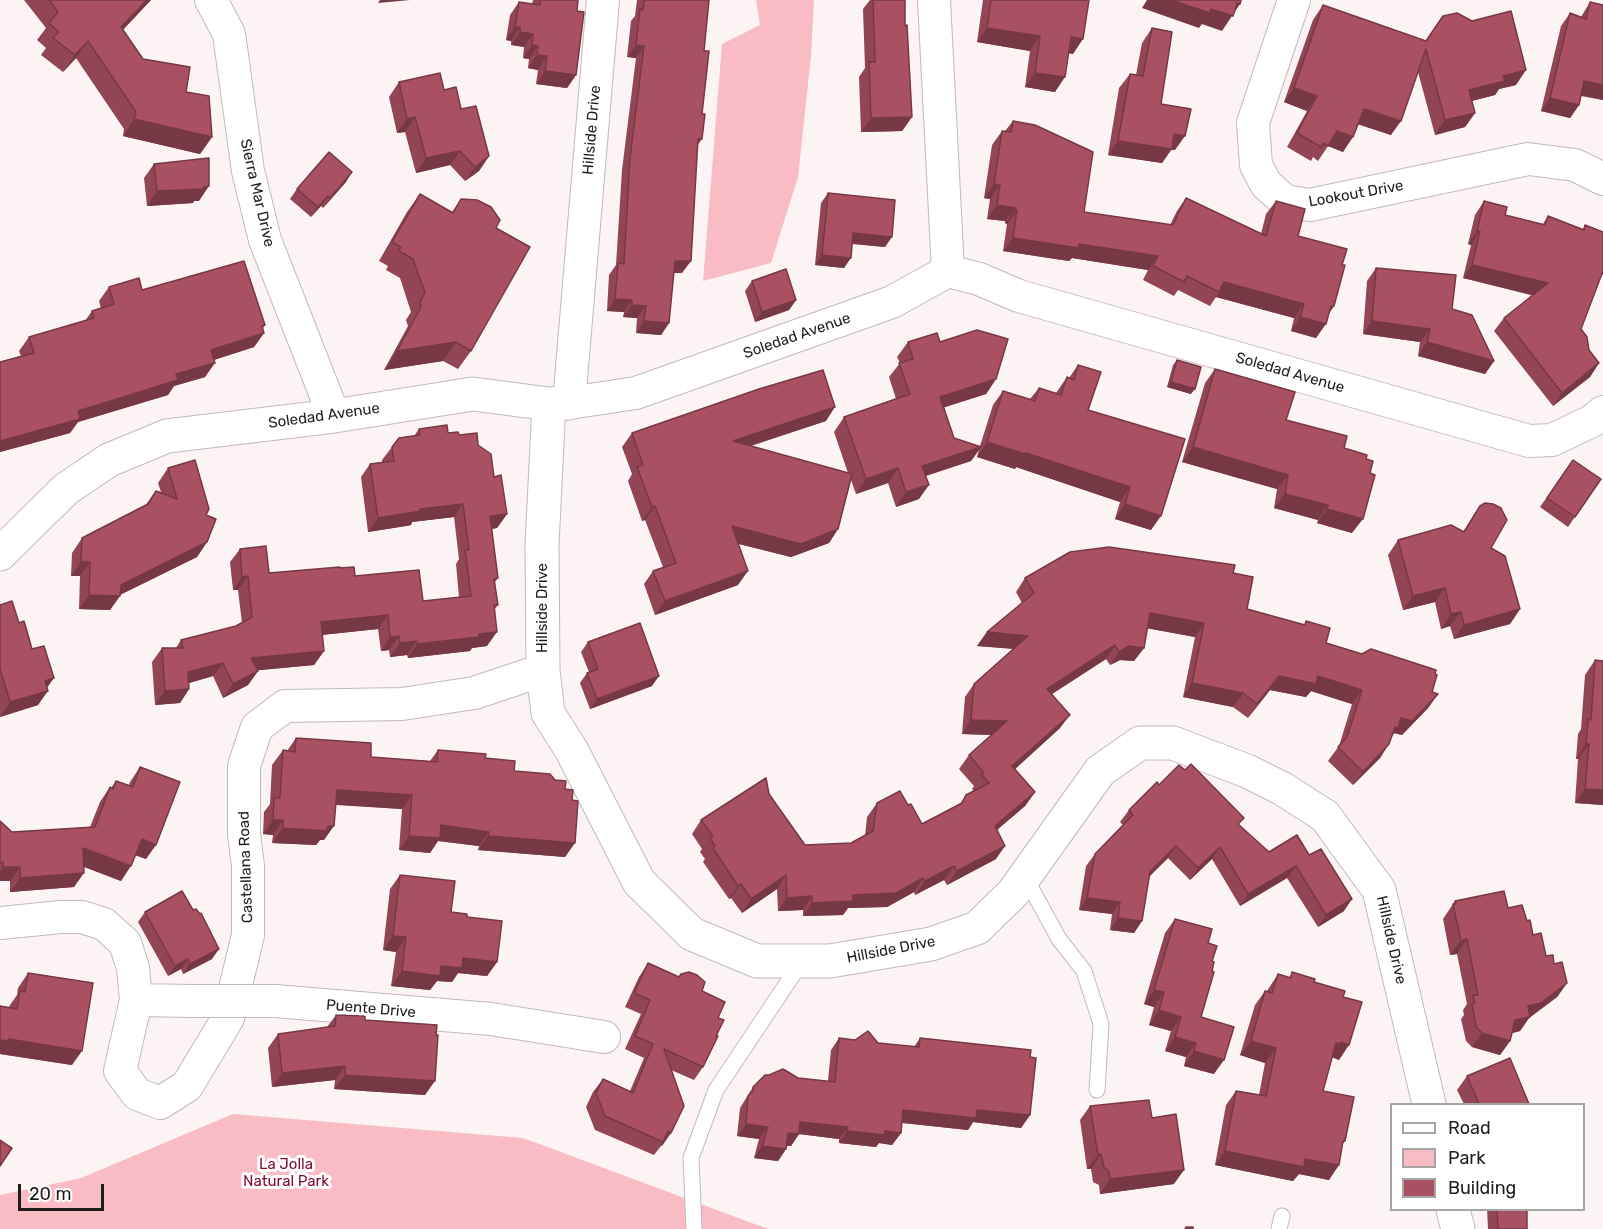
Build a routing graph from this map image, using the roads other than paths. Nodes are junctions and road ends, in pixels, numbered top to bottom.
1 (211, 0) edge
2 (603, 0) edge
3 (934, 0) edge
4 (1294, 0) edge
5 (1603, 179) edge
6 (948, 271) junction
7 (559, 403) junction
8 (1603, 412) edge
9 (334, 416) junction
10 (0, 554) edge
11 (543, 670) junction
12 (1025, 877) junction
13 (0, 923) edge
14 (802, 961) junction
15 (136, 1000) junction
16 (604, 1037) dead end
17 (1097, 1090) dead end
18 (1429, 1103) edge
19 (1454, 1211) edge
20 (694, 1229) edge
21 (1458, 1229) edge

1 - 9 street, Sierra Mar Drive
2 - 7 street, Hillside Drive
3 - 6 street
4 - 5 street, Lookout Drive
6 - 7 street, Soledad Avenue
6 - 8 street, Soledad Avenue
7 - 9 street, Soledad Avenue
7 - 11 street, Hillside Drive
9 - 10 street, Soledad Avenue
11 - 14 street, Hillside Drive
11 - 15 street, Castellana Road
12 - 14 street, Hillside Drive
12 - 17 lane
12 - 18 street, Hillside Drive
13 - 15 street, Castellana Road
14 - 20 lane
15 - 16 street, Puente Drive, bridge
19 - 21 street

